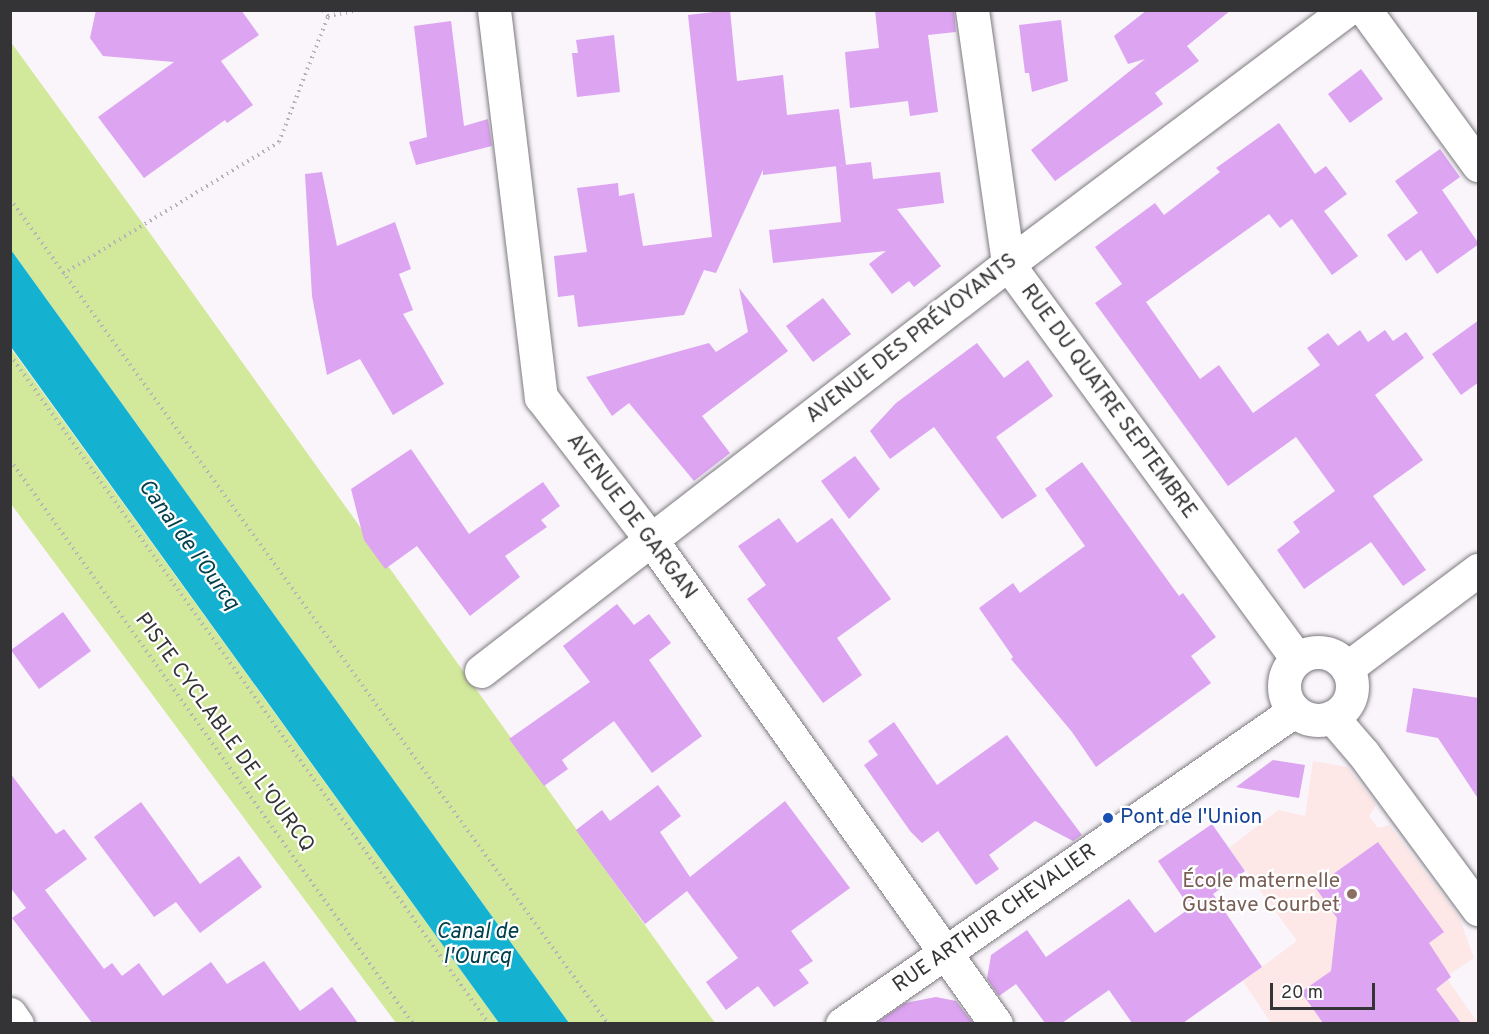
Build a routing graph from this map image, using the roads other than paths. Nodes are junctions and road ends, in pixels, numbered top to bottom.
1 (494, 10) edge
2 (972, 10) edge
3 (1346, 10) edge
4 (1365, 10) edge
5 (1479, 165) edge
6 (1008, 264) junction
7 (652, 541) junction
8 (1479, 570) edge
9 (1297, 659) junction
10 (1347, 668) junction
11 (481, 671) dead end
12 (1294, 711) junction
13 (1332, 717) junction
14 (1479, 909) edge
15 (946, 954) junction
16 (10, 1014) edge
17 (17, 1023) edge
18 (842, 1023) edge
19 (996, 1023) edge

1 - 7 street, AVENUE DE GARGAN
2 - 6 street, RUE DU QUATRE SEPTEMBRE
3 - 6 street, AVENUE DES PRÉVOYANTS
4 - 5 street
6 - 7 street, AVENUE DES PRÉVOYANTS
6 - 9 street, RUE DU QUATRE SEPTEMBRE
7 - 11 street, AVENUE DES PRÉVOYANTS
7 - 15 street, AVENUE DE GARGAN
8 - 10 street
9 - 10 street
9 - 12 street
10 - 13 street
12 - 13 street
12 - 15 street, RUE ARTHUR CHEVALIER
13 - 14 street
15 - 18 street, RUE ARTHUR CHEVALIER
15 - 19 street, AVENUE DE GARGAN
16 - 17 street

